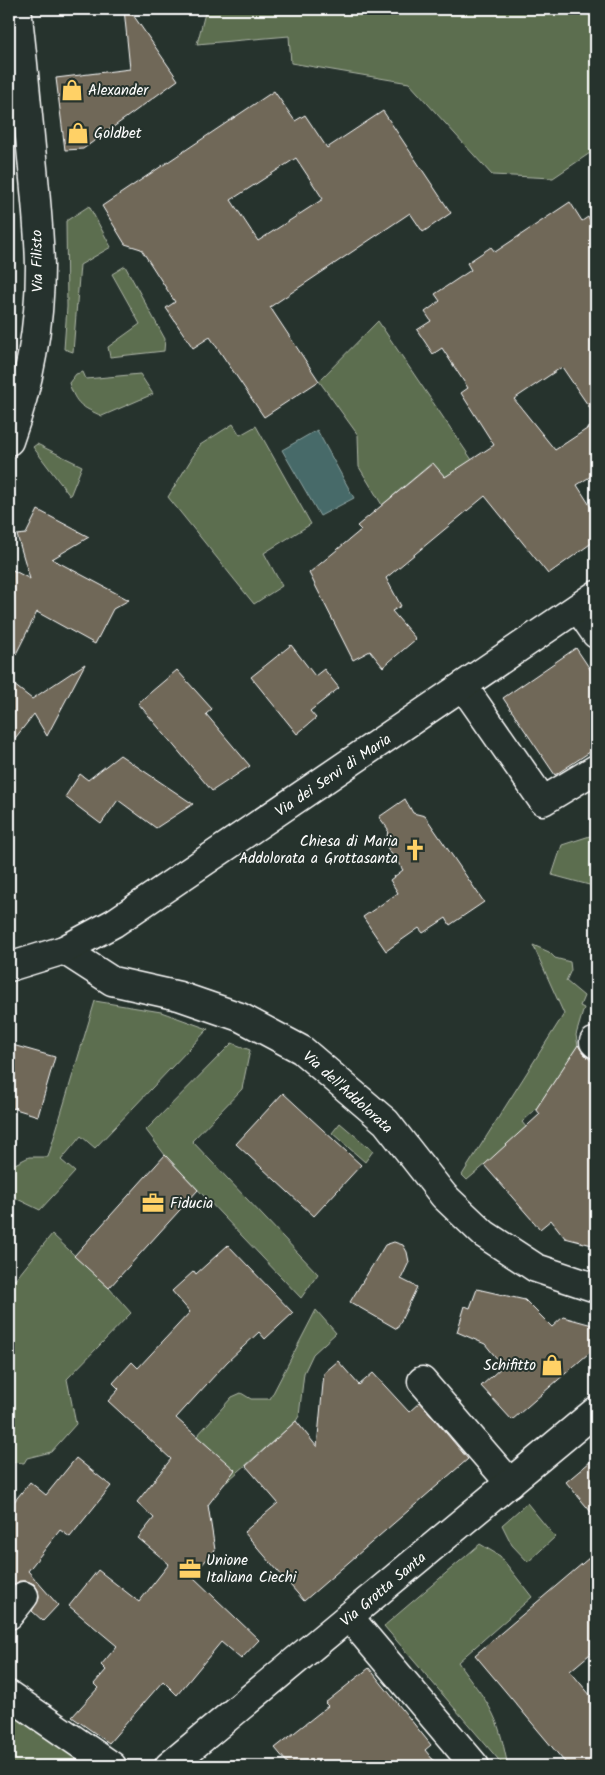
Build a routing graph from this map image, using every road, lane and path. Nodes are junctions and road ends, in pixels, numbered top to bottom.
1 (17, 9) edge
2 (9, 43) edge
3 (25, 78) junction
4 (19, 127) edge
5 (9, 441) edge
6 (587, 602) edge
7 (596, 634) edge
8 (463, 686) junction
9 (596, 769) edge
10 (64, 950) junction
11 (9, 967) edge
12 (596, 1288) edge
13 (422, 1381) dead end
14 (596, 1411) edge
15 (510, 1483) junction
16 (349, 1617) junction
17 (9, 1695) edge
18 (112, 1766) edge
19 (170, 1766) edge
20 (474, 1766) edge

1 - 3 street, Via Filisto
2 - 3 street
3 - 4 street, Via Filisto
4 - 5 street, Via Filisto
6 - 7 street
6 - 8 street, Via dei Servi di Maria
8 - 9 street
8 - 10 street, Via dei Servi di Maria
10 - 11 street, Via dei Servi di Maria
10 - 12 street, Via dell'Addolorata
13 - 15 street
14 - 15 street, Via Grotta Santa
15 - 16 street, Via Grotta Santa
16 - 19 street, Via Grotta Santa
16 - 20 street
17 - 18 street

